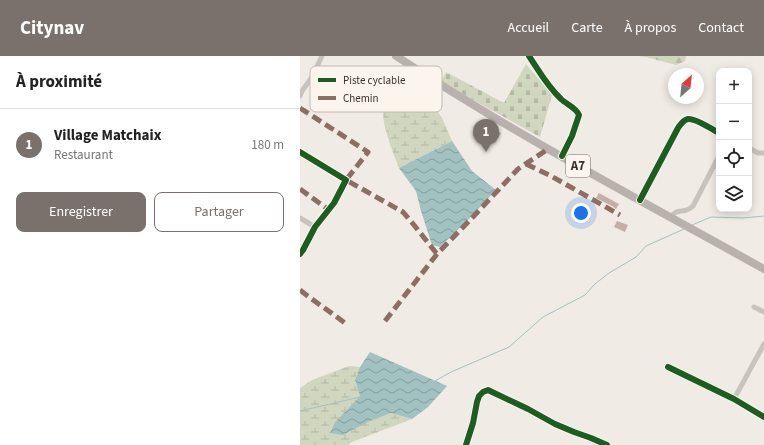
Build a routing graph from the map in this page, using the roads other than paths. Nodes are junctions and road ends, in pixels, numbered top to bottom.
1 (322, 56) edge
2 (396, 56) edge
3 (529, 56) edge
4 (318, 66) edge
5 (412, 66) edge
6 (310, 80) edge
7 (442, 86) edge
8 (300, 96) edge
9 (716, 131) edge
10 (752, 150) edge
11 (300, 152) edge
12 (764, 153) edge
13 (562, 156) junction
14 (716, 162) edge
15 (640, 200) junction
16 (300, 218) edge
17 (671, 218) junction
18 (315, 227) junction
19 (300, 254) edge
20 (764, 269) edge
21 (754, 306) dead end
22 (764, 312) edge
23 (764, 344) edge
24 (668, 366) dead end
25 (734, 399) junction
26 (764, 416) edge
27 (466, 445) edge
28 (607, 445) edge

1 - 4 street
2 - 5 main road, A7
3 - 13 street
6 - 8 street
7 - 13 main road, A7
9 - 15 street
10 - 12 street
11 - 18 street
13 - 15 main road, A7
14 - 17 street
15 - 17 main road, A7
16 - 18 street
17 - 20 main road, A7
18 - 19 street
21 - 22 street
23 - 25 street
24 - 25 street
25 - 26 street
27 - 28 street

